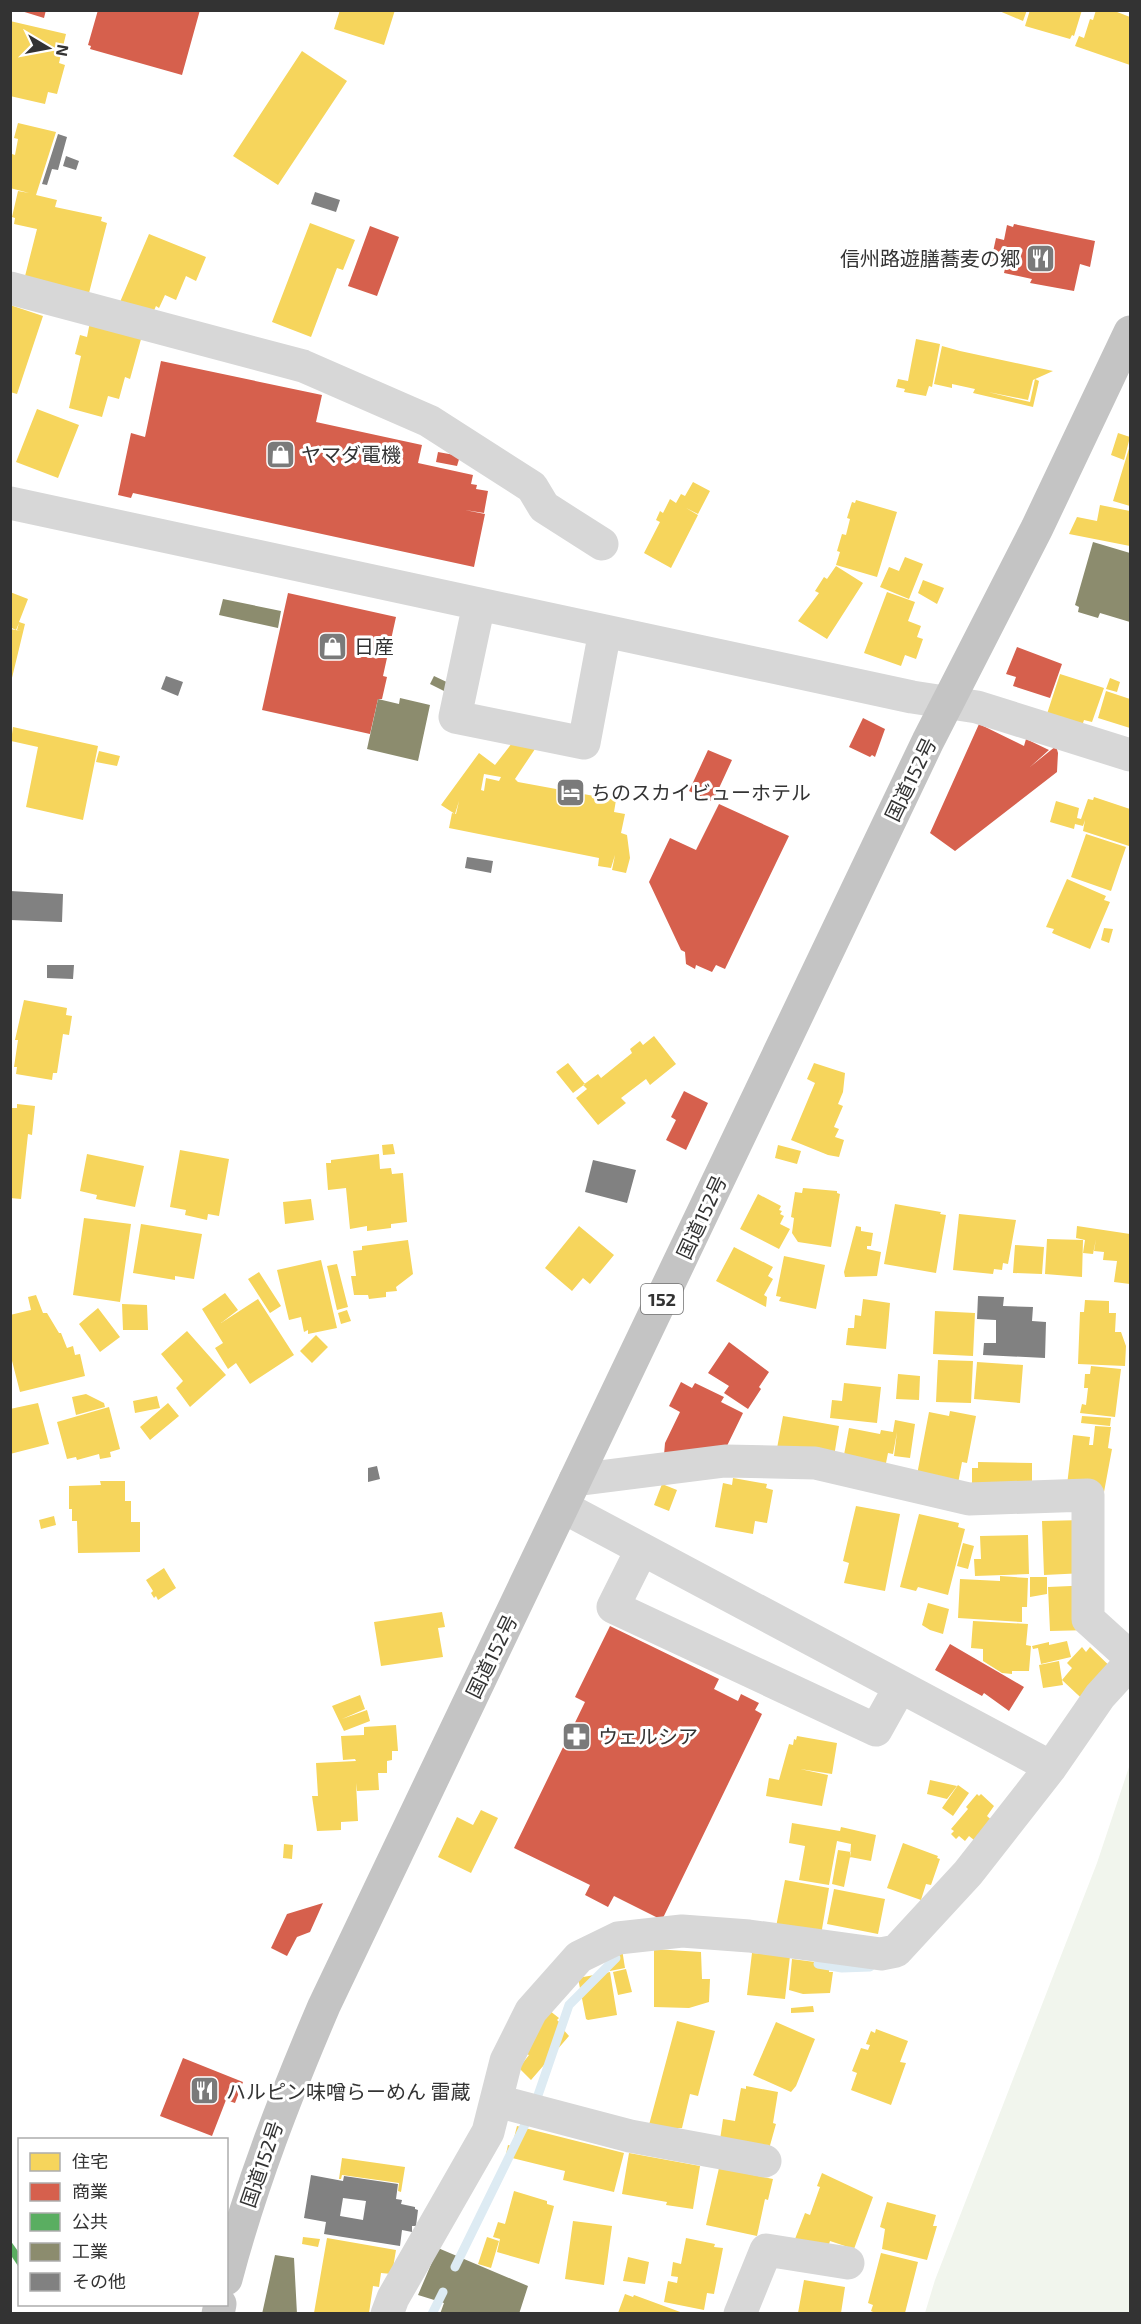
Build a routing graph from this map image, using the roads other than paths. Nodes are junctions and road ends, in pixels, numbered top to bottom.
1 (10, 288) edge
2 (1131, 332) edge
3 (10, 503) edge
4 (602, 544) dead end
5 (478, 604) junction
6 (605, 631) junction
7 (948, 702) junction
8 (1131, 755) edge
9 (569, 1494) junction
10 (642, 1549) junction
11 (1131, 1657) edge
12 (1131, 1662) edge
13 (900, 1687) junction
14 (1051, 1767) junction
15 (497, 2101) junction
16 (765, 2161) dead end
17 (848, 2263) dead end
18 (228, 2271) edge
19 (387, 2313) edge
20 (740, 2313) edge

1 - 4 street
2 - 7 highway, 国道152号 / 152
3 - 5 street
5 - 6 street
5 - 6 street
6 - 7 street
7 - 8 street
7 - 9 highway, 国道152号 / 152
9 - 10 street
9 - 11 street
9 - 18 highway, 国道152号 / 152
10 - 13 street
10 - 13 street
12 - 14 street
13 - 14 street
14 - 15 street
15 - 16 street
15 - 19 street
17 - 20 street

